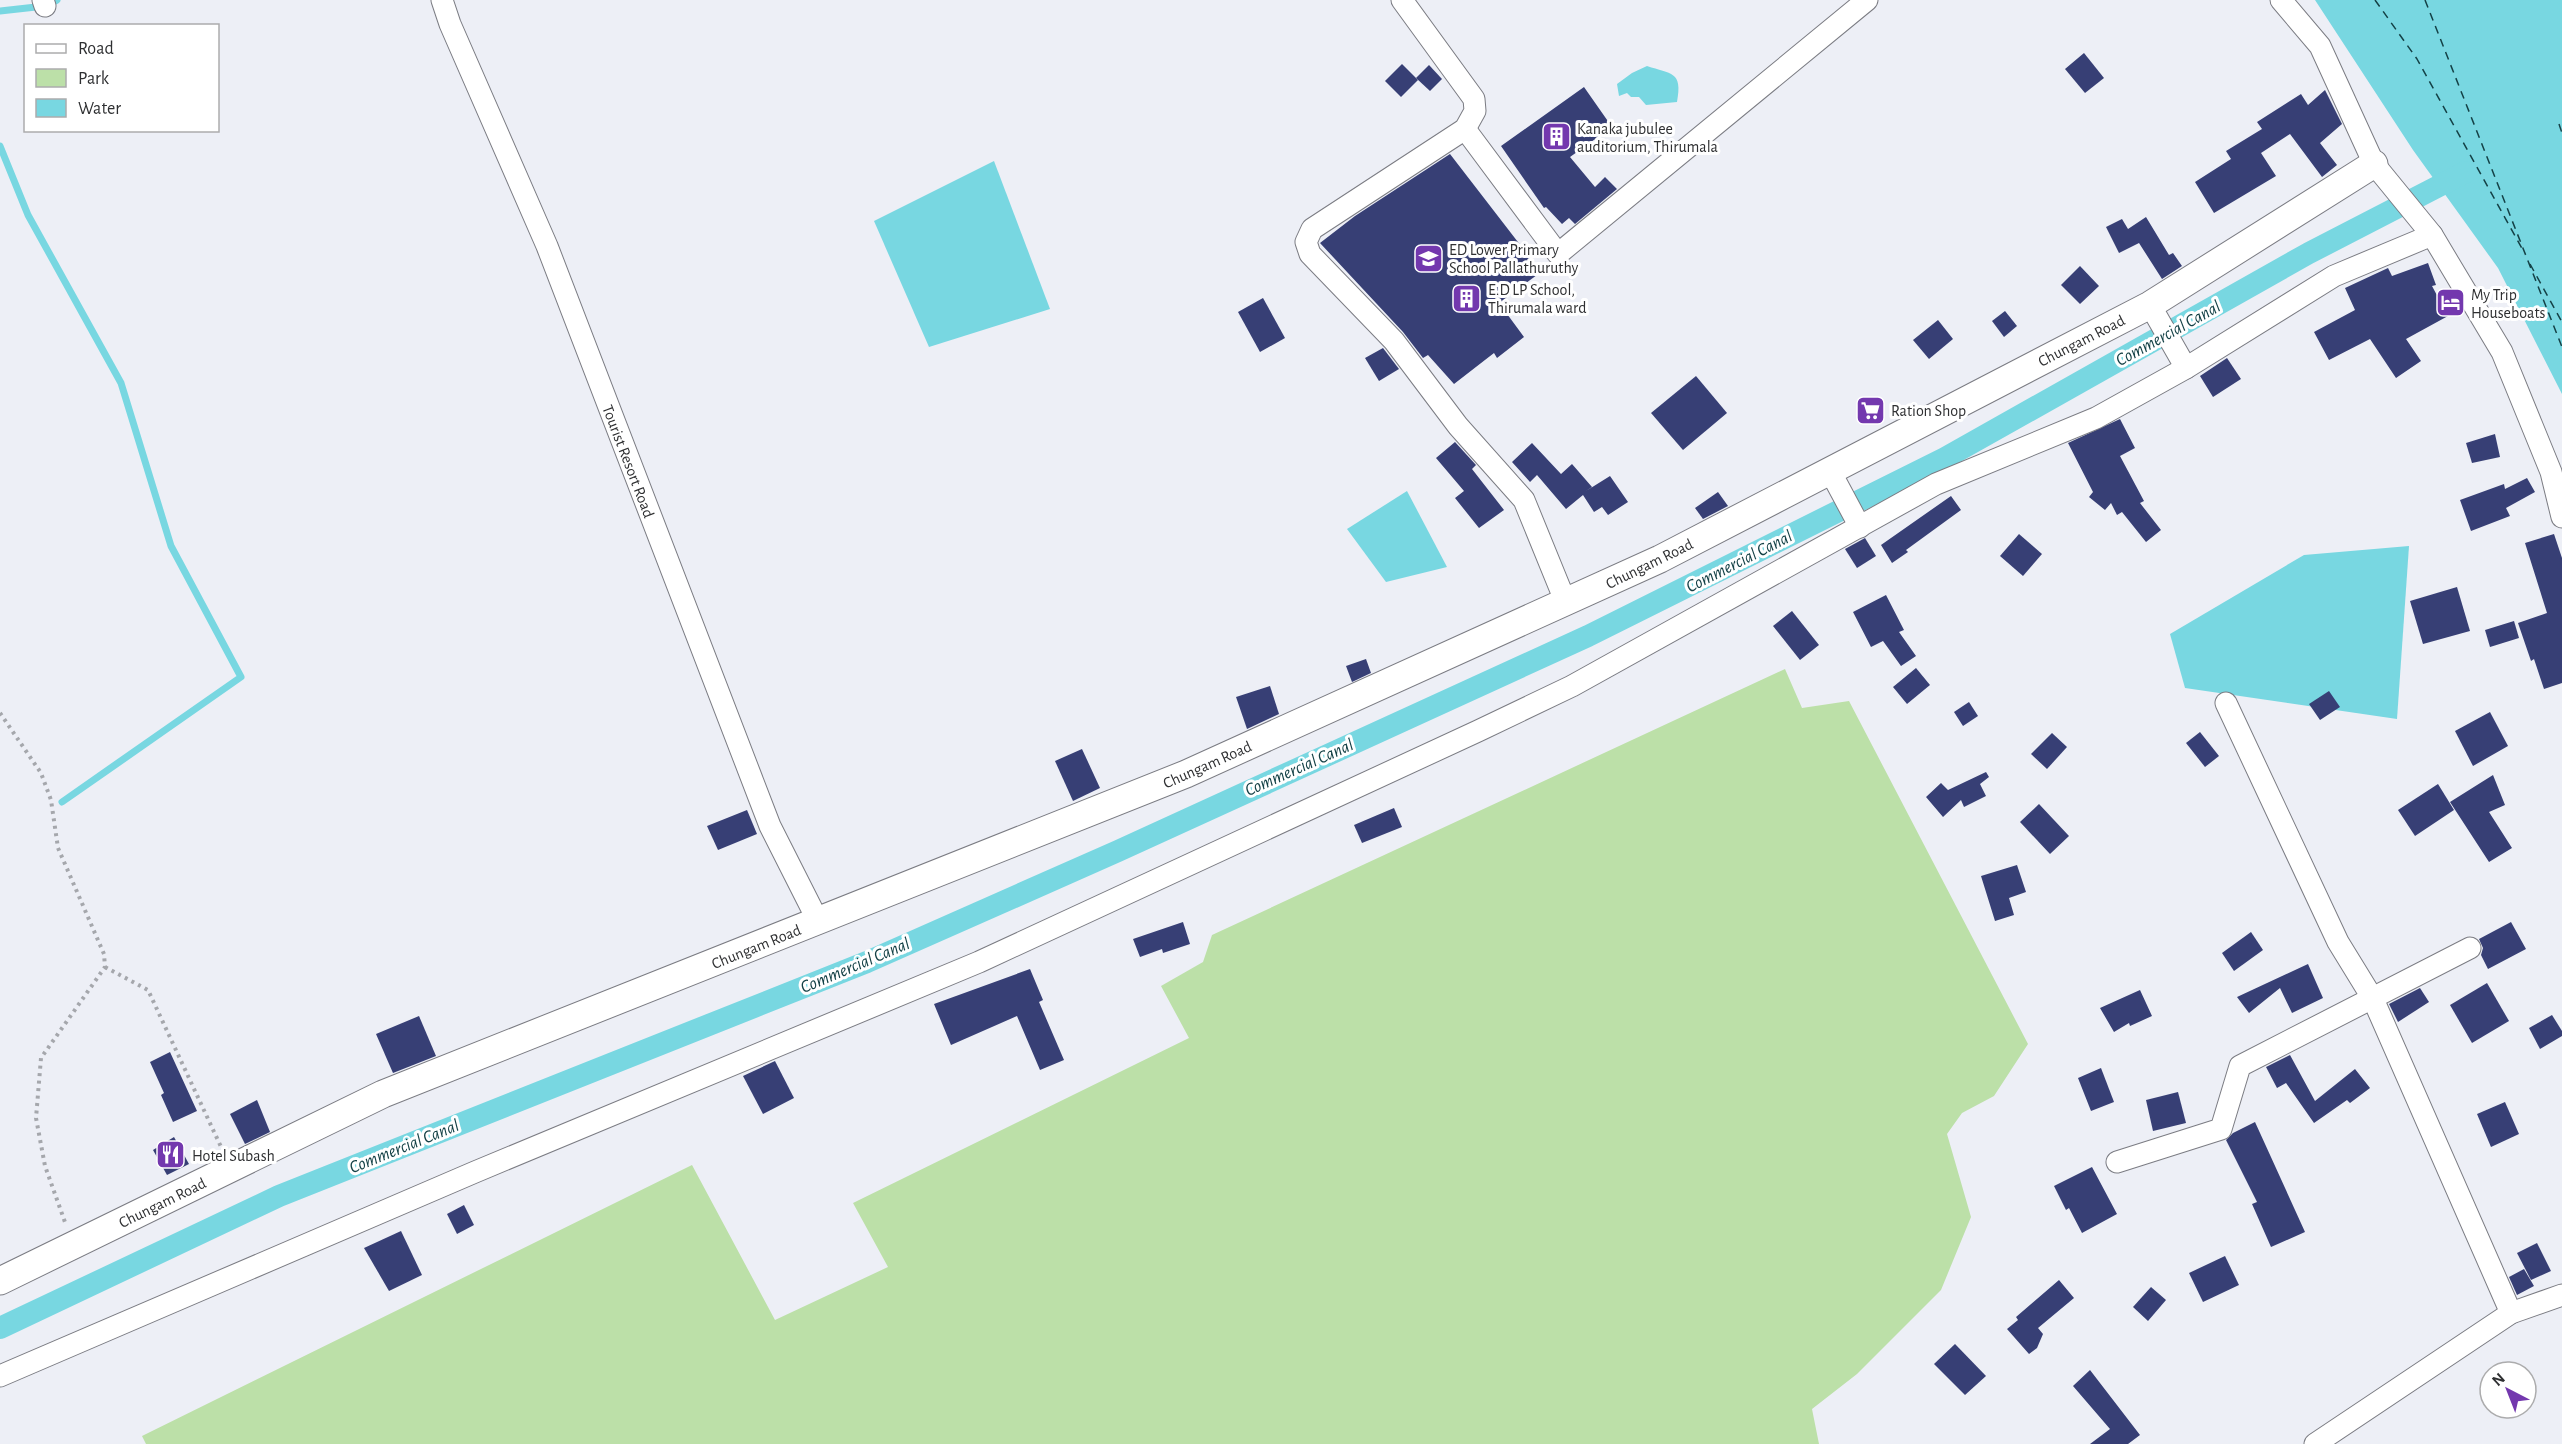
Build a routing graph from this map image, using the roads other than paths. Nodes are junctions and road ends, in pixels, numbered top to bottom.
1 (442, 0) edge
2 (1402, 0) edge
3 (1867, 0) edge
4 (2281, 0) edge
5 (1465, 129) junction
6 (2380, 171) junction
7 (2430, 232) junction
8 (2150, 304) junction
9 (2186, 368) junction
10 (1830, 471) junction
11 (2562, 517) edge
12 (1860, 527) junction
13 (1566, 603) junction
14 (2226, 703) dead end
15 (818, 921) junction
16 (2470, 948) dead end
17 (2373, 999) junction
18 (2117, 1162) dead end
19 (0, 1281) edge
20 (2562, 1295) edge
21 (2511, 1313) junction
22 (0, 1376) edge
23 (2314, 1444) edge

1 - 15 street, Tourist Resort Road
2 - 5 street
3 - 5 street
4 - 6 street
5 - 13 street
6 - 7 street
6 - 8 main road, Chungam Road
7 - 9 street
7 - 11 street
8 - 9 street
8 - 10 main road, Chungam Road
9 - 12 street
10 - 12 street
10 - 13 main road, Chungam Road
12 - 22 street
13 - 15 main road, Chungam Road
14 - 17 street
15 - 19 main road, Chungam Road
16 - 17 street
17 - 18 street
17 - 21 street
20 - 21 street
21 - 23 street

